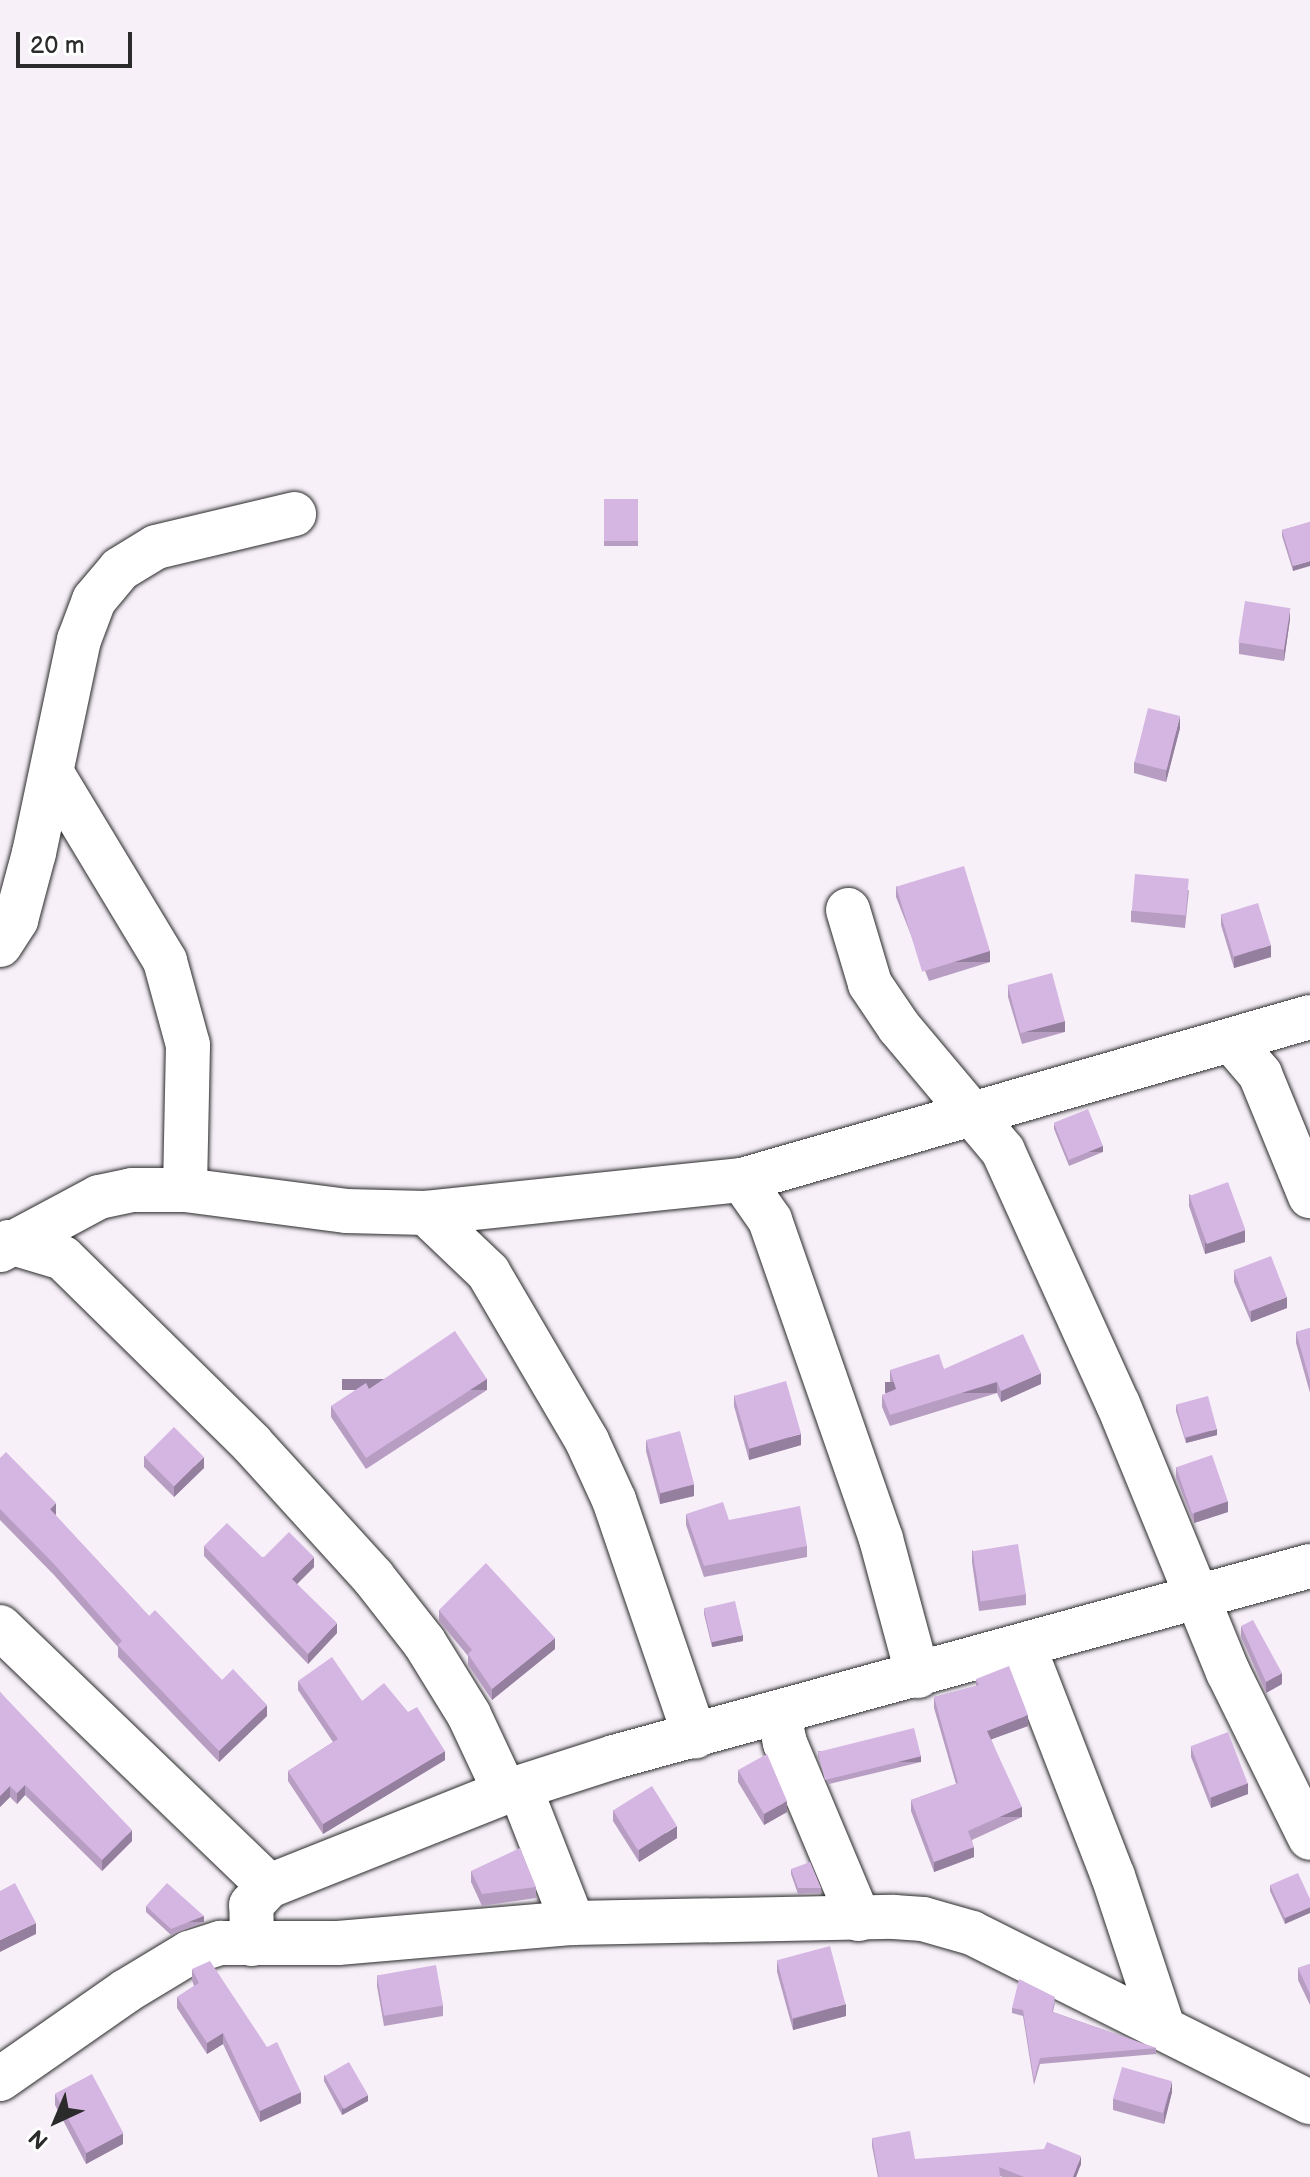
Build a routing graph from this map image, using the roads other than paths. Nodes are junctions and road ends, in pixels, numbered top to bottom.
1 (294, 514) dead end
2 (53, 775) junction
3 (848, 910) dead end
4 (0, 945) edge
5 (1310, 1017) edge
6 (1231, 1040) junction
7 (971, 1116) junction
8 (742, 1180) junction
9 (185, 1190) junction
10 (1310, 1196) edge
11 (426, 1213) junction
12 (5, 1246) edge
13 (1310, 1566) edge
14 (1194, 1595) junction
15 (0, 1627) edge
16 (1024, 1647) junction
17 (918, 1676) junction
18 (779, 1715) junction
19 (695, 1736) junction
20 (512, 1790) junction
21 (1310, 1838) edge
22 (269, 1886) junction
23 (859, 1919) junction
24 (573, 1923) junction
25 (252, 1944) junction
26 (1163, 2027) junction
27 (0, 2079) edge
28 (1310, 2102) edge

1 - 2 street
2 - 4 street
2 - 9 street
3 - 7 street
5 - 6 street
6 - 7 street
6 - 10 street
7 - 8 street
7 - 14 street
8 - 11 street
8 - 17 street
9 - 11 street
9 - 12 street
11 - 19 street
12 - 20 street
13 - 14 street
14 - 16 street
14 - 21 street
15 - 22 street
16 - 17 street
16 - 26 street
17 - 18 street
18 - 19 street
18 - 23 street
19 - 20 street
20 - 22 street
20 - 24 street
22 - 25 street
23 - 24 street
23 - 26 street
24 - 25 street
25 - 27 street
26 - 28 street

